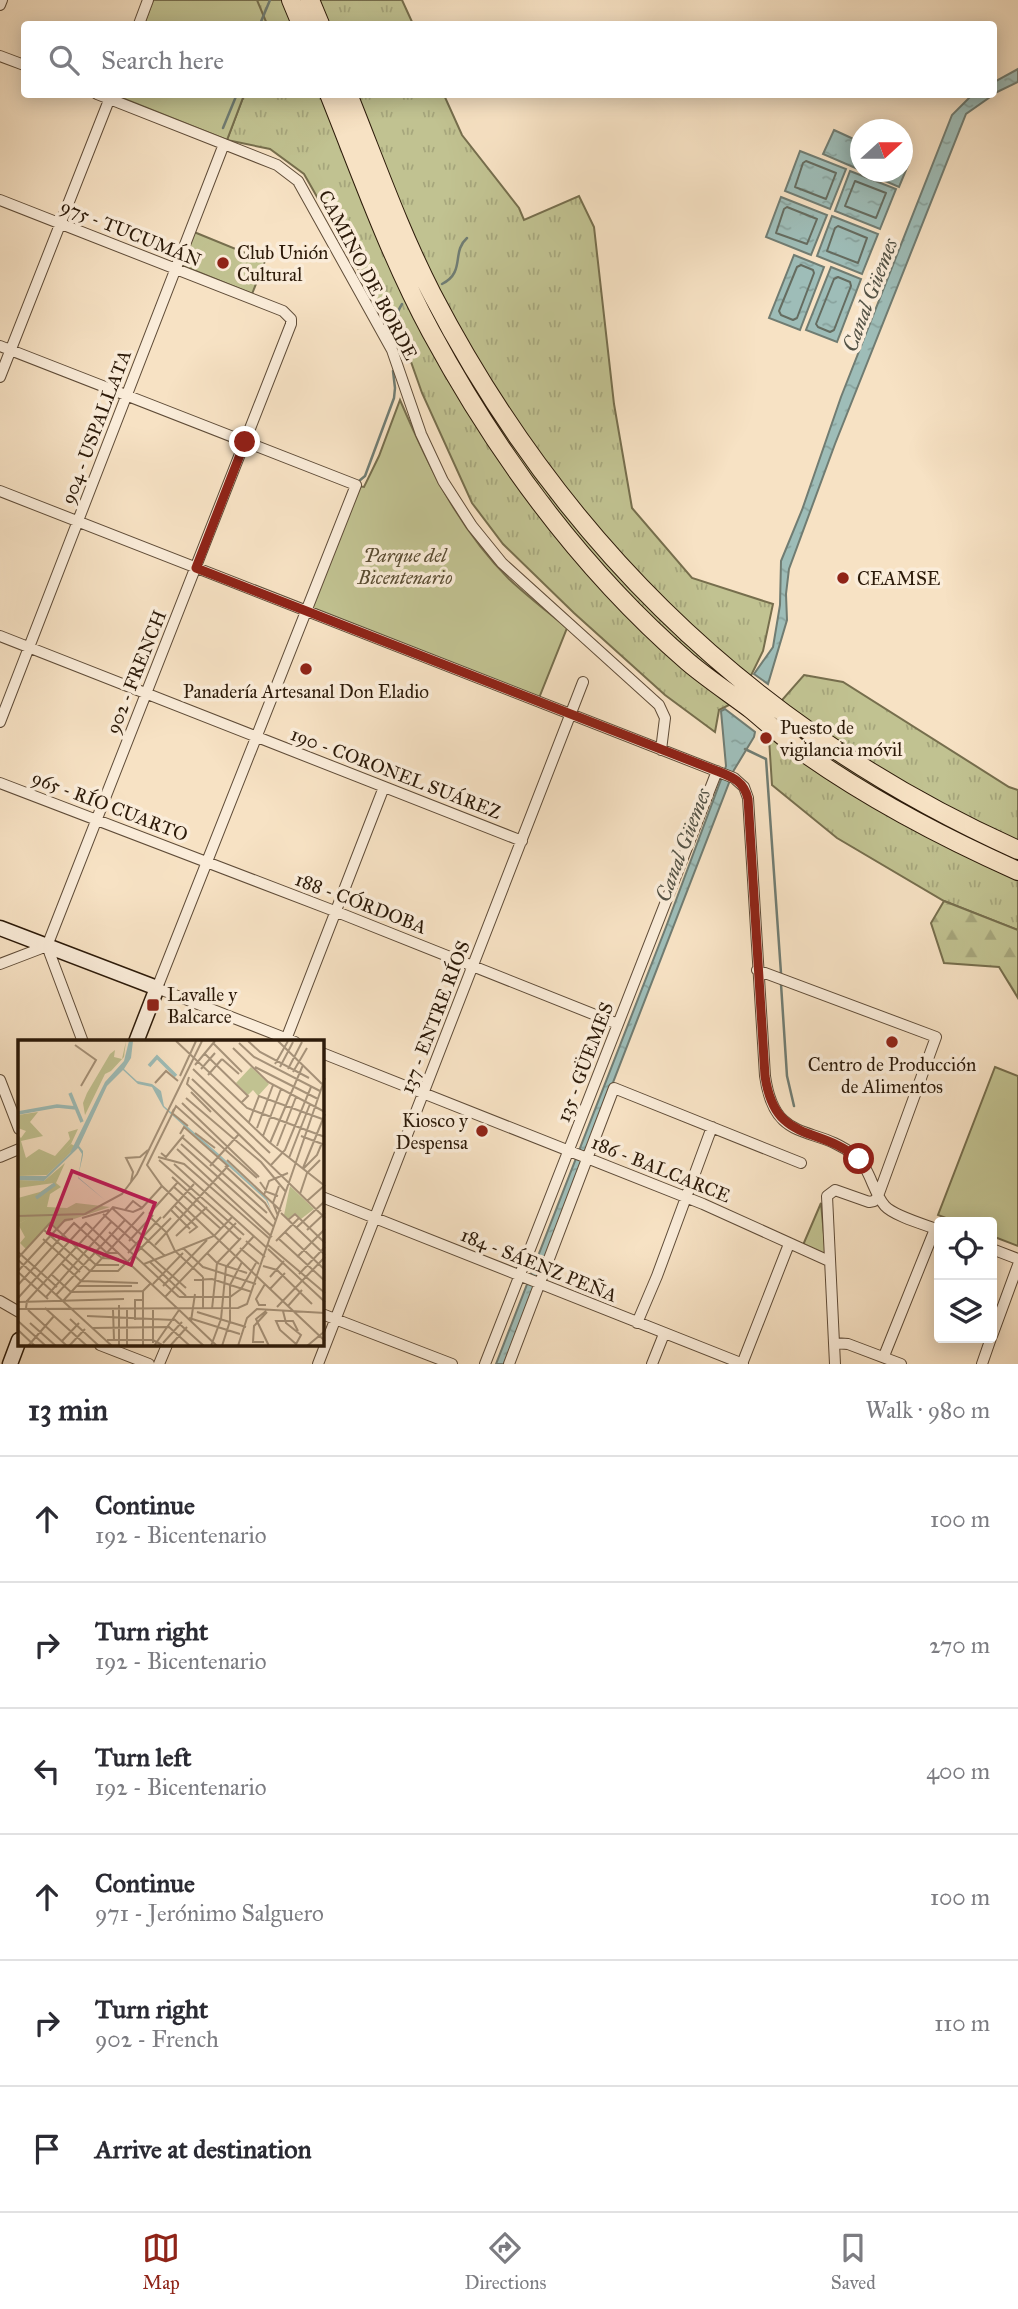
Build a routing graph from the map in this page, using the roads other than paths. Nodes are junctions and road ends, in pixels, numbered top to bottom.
1 (2, 0) edge
2 (148, 0) edge
3 (291, 0) edge
4 (310, 0) edge
5 (0, 5) edge
6 (140, 21) edge
7 (300, 21) edge
8 (319, 21) edge
9 (0, 56) edge
10 (21, 64) edge
11 (110, 98) edge
12 (112, 98) edge
13 (331, 98) edge
14 (350, 98) edge
15 (224, 144) junction
16 (0, 201) edge
17 (60, 224) junction
18 (175, 270) junction
19 (288, 314) joint
20 (5, 348) edge
21 (0, 377) edge
22 (128, 395) junction
23 (245, 442) junction
24 (0, 491) edge
25 (77, 522) junction
26 (196, 568) junction
27 (305, 611) junction
28 (0, 636) edge
29 (28, 647) junction
30 (583, 682) dead end
31 (742, 692) junction
32 (147, 695) junction
33 (572, 716) junction
34 (771, 716) junction
35 (0, 722) edge
36 (257, 737) junction
37 (661, 750) junction
38 (718, 772) junction
39 (0, 783) edge
40 (384, 787) junction
41 (96, 819) junction
42 (522, 841) junction
43 (1018, 850) edge
44 (207, 863) junction
45 (1018, 871) edge
46 (337, 912) junction
47 (0, 928) edge
48 (47, 946) junction
49 (0, 964) edge
50 (474, 967) junction
51 (757, 970) junction
52 (157, 988) junction
53 (618, 1024) junction
54 (82, 1040) edge
55 (137, 1040) edge
56 (287, 1040) edge
57 (289, 1040) edge
58 (324, 1054) edge
59 (0, 1080) edge
60 (425, 1093) junction
61 (18, 1126) edge
62 (712, 1127) junction
63 (18, 1149) edge
64 (571, 1151) junction
65 (0, 1157) edge
66 (586, 1157) junction
67 (801, 1163) dead end
68 (878, 1196) junction
69 (324, 1198) edge
70 (686, 1198) junction
71 (376, 1219) junction
72 (934, 1228) edge
73 (934, 1236) edge
74 (789, 1244) junction
75 (997, 1251) edge
76 (1018, 1259) edge
77 (829, 1261) junction
78 (1018, 1265) edge
79 (530, 1279) junction
80 (0, 1301) edge
81 (18, 1311) edge
82 (324, 1315) edge
83 (336, 1319) junction
84 (997, 1321) edge
85 (637, 1323) junction
86 (664, 1334) junction
87 (18, 1343) edge
88 (834, 1343) junction
89 (989, 1343) edge
90 (103, 1346) edge
91 (167, 1346) edge
92 (884, 1356) junction
93 (10, 1364) edge
94 (149, 1364) edge
95 (159, 1364) edge
96 (318, 1364) edge
97 (452, 1364) edge
98 (485, 1364) edge
99 (509, 1364) edge
100 (652, 1364) edge
101 (742, 1364) edge
102 (835, 1364) edge
103 (901, 1364) edge
104 (982, 1364) edge

1 - 5 street
2 - 6 street
3 - 7 highway
4 - 8 highway
9 - 10 street
11 - 17 street
12 - 15 street, CAMINO DE BORDE
13 - 31 highway
14 - 31 highway
15 - 18 street, 904 - USPALLATA
15 - 37 street, CAMINO DE BORDE
16 - 17 street, 975 - TUCUMÁN
17 - 18 street, 975 - TUCUMÁN
17 - 20 street
18 - 19 street, 975 - TUCUMÁN
18 - 22 street, 904 - USPALLATA
19 - 23 street, 902 - FRENCH
20 - 21 street
20 - 22 street
22 - 23 street
22 - 25 street, 904 - USPALLATA
23 - 26 street, 902 - FRENCH
23 - 27 street
24 - 25 street
25 - 26 street
25 - 29 street, 904 - USPALLATA
26 - 27 street
26 - 32 street, 902 - FRENCH
27 - 33 street
27 - 36 street
28 - 29 street, 190 - CORONEL SUÁREZ
29 - 32 street, 190 - CORONEL SUÁREZ
29 - 35 street, 904 - USPALLATA
30 - 33 street, 137 - ENTRE RÍOS
31 - 34 highway
32 - 36 street, 190 - CORONEL SUÁREZ
32 - 41 street, 902 - FRENCH
33 - 37 street
33 - 42 street, 137 - ENTRE RÍOS
34 - 43 highway
34 - 45 highway
36 - 40 street, 190 - CORONEL SUÁREZ
36 - 44 street
37 - 38 street
38 - 51 street
38 - 53 street, 135 - GÜEMES
39 - 41 street, 965 - RÍO CUARTO
40 - 42 street, 190 - CORONEL SUÁREZ
40 - 46 street
41 - 44 street, 965 - RÍO CUARTO
41 - 48 street, 902 - FRENCH
42 - 50 street, 137 - ENTRE RÍOS
44 - 46 street, 188 - CÓRDOBA
44 - 52 street
46 - 50 street, 188 - CÓRDOBA
46 - 57 street
47 - 48 street
48 - 49 street
48 - 52 street
48 - 54 street
50 - 53 street, 188 - CÓRDOBA
50 - 60 street, 137 - ENTRE RÍOS
51 - 68 street
51 - 68 street
52 - 55 street
52 - 56 street
53 - 64 street, 135 - GÜEMES
58 - 60 street, 186 - BALCARCE
59 - 61 street
60 - 64 street, 186 - BALCARCE
60 - 71 street, 137 - ENTRE RÍOS
62 - 66 street
62 - 67 street
62 - 70 street
63 - 65 street
64 - 66 street, 186 - BALCARCE
64 - 79 street, 135 - GÜEMES
66 - 70 street, 186 - BALCARCE
66 - 79 street
68 - 72 street
68 - 77 street
69 - 71 street, 184 - SÁENZ PEÑA
70 - 74 street, 186 - BALCARCE
70 - 85 street
71 - 79 street, 184 - SÁENZ PEÑA
71 - 83 street, 137 - ENTRE RÍOS
73 - 92 street
74 - 77 street, 186 - BALCARCE
74 - 101 street
75 - 76 street
77 - 88 street
78 - 84 street
79 - 85 street, 184 - SÁENZ PEÑA
79 - 98 street, 135 - GÜEMES
79 - 99 street
80 - 81 street
82 - 83 street
83 - 96 street, 137 - ENTRE RÍOS
83 - 97 street
85 - 86 street, 184 - SÁENZ PEÑA
86 - 100 street
86 - 101 street, 184 - SÁENZ PEÑA
87 - 93 street
88 - 92 street
88 - 102 street
89 - 104 street
90 - 94 street
91 - 95 street
92 - 103 street

